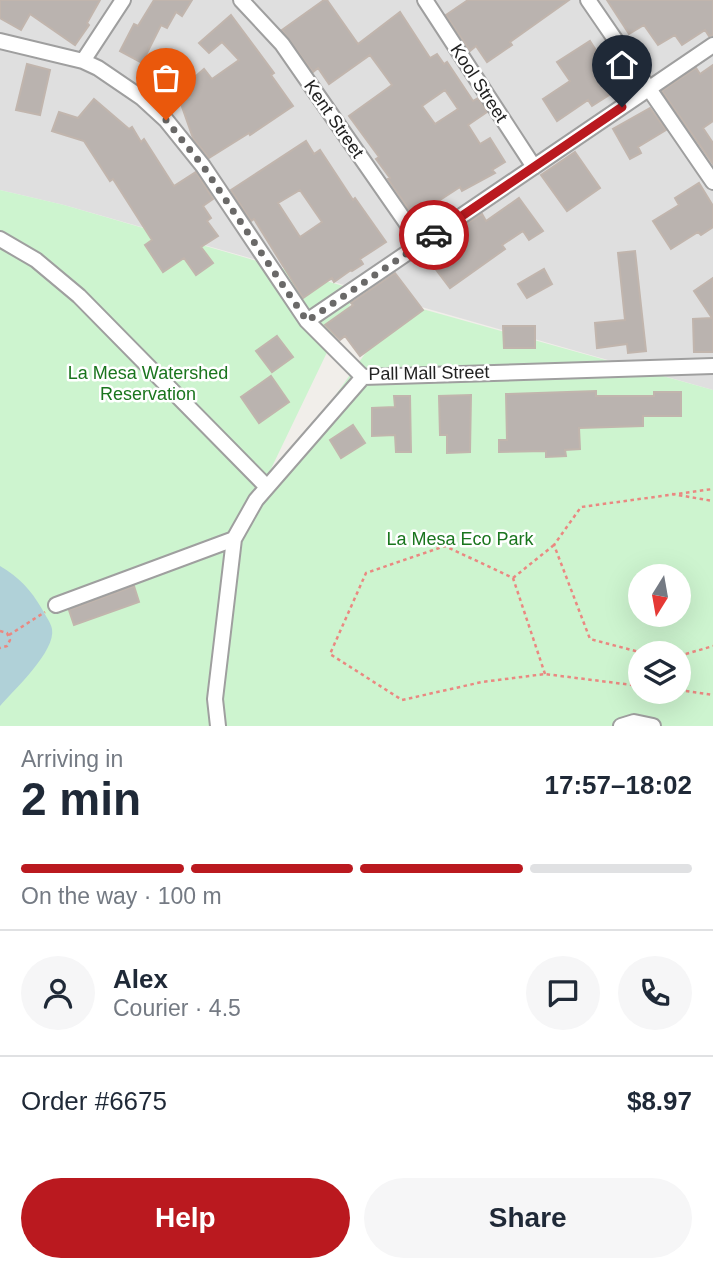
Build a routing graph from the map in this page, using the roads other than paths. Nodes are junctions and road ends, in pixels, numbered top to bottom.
1 (123, 0) edge
2 (241, 0) edge
3 (425, 0) edge
4 (588, 0) edge
5 (0, 41) edge
6 (713, 45) edge
7 (83, 61) junction
8 (649, 88) junction
9 (534, 167) junction
10 (713, 182) edge
11 (0, 239) edge
12 (421, 244) junction
13 (307, 321) junction
14 (713, 366) edge
15 (363, 377) junction
16 (267, 487) junction
17 (234, 539) junction
18 (57, 605) road end
19 (218, 726) edge
20 (621, 726) edge
21 (653, 726) edge

1 - 7 street
2 - 12 street, Kent Street
3 - 9 street, Kool Street
4 - 8 street
5 - 7 street, Pall Mall Street
6 - 8 street
7 - 13 street, Pall Mall Street
8 - 9 street
8 - 10 street
9 - 12 street
11 - 16 street
12 - 13 street
13 - 15 street, Pall Mall Street
14 - 15 street, Pall Mall Street
15 - 16 street
16 - 17 street
17 - 18 street
17 - 19 street
20 - 21 street

